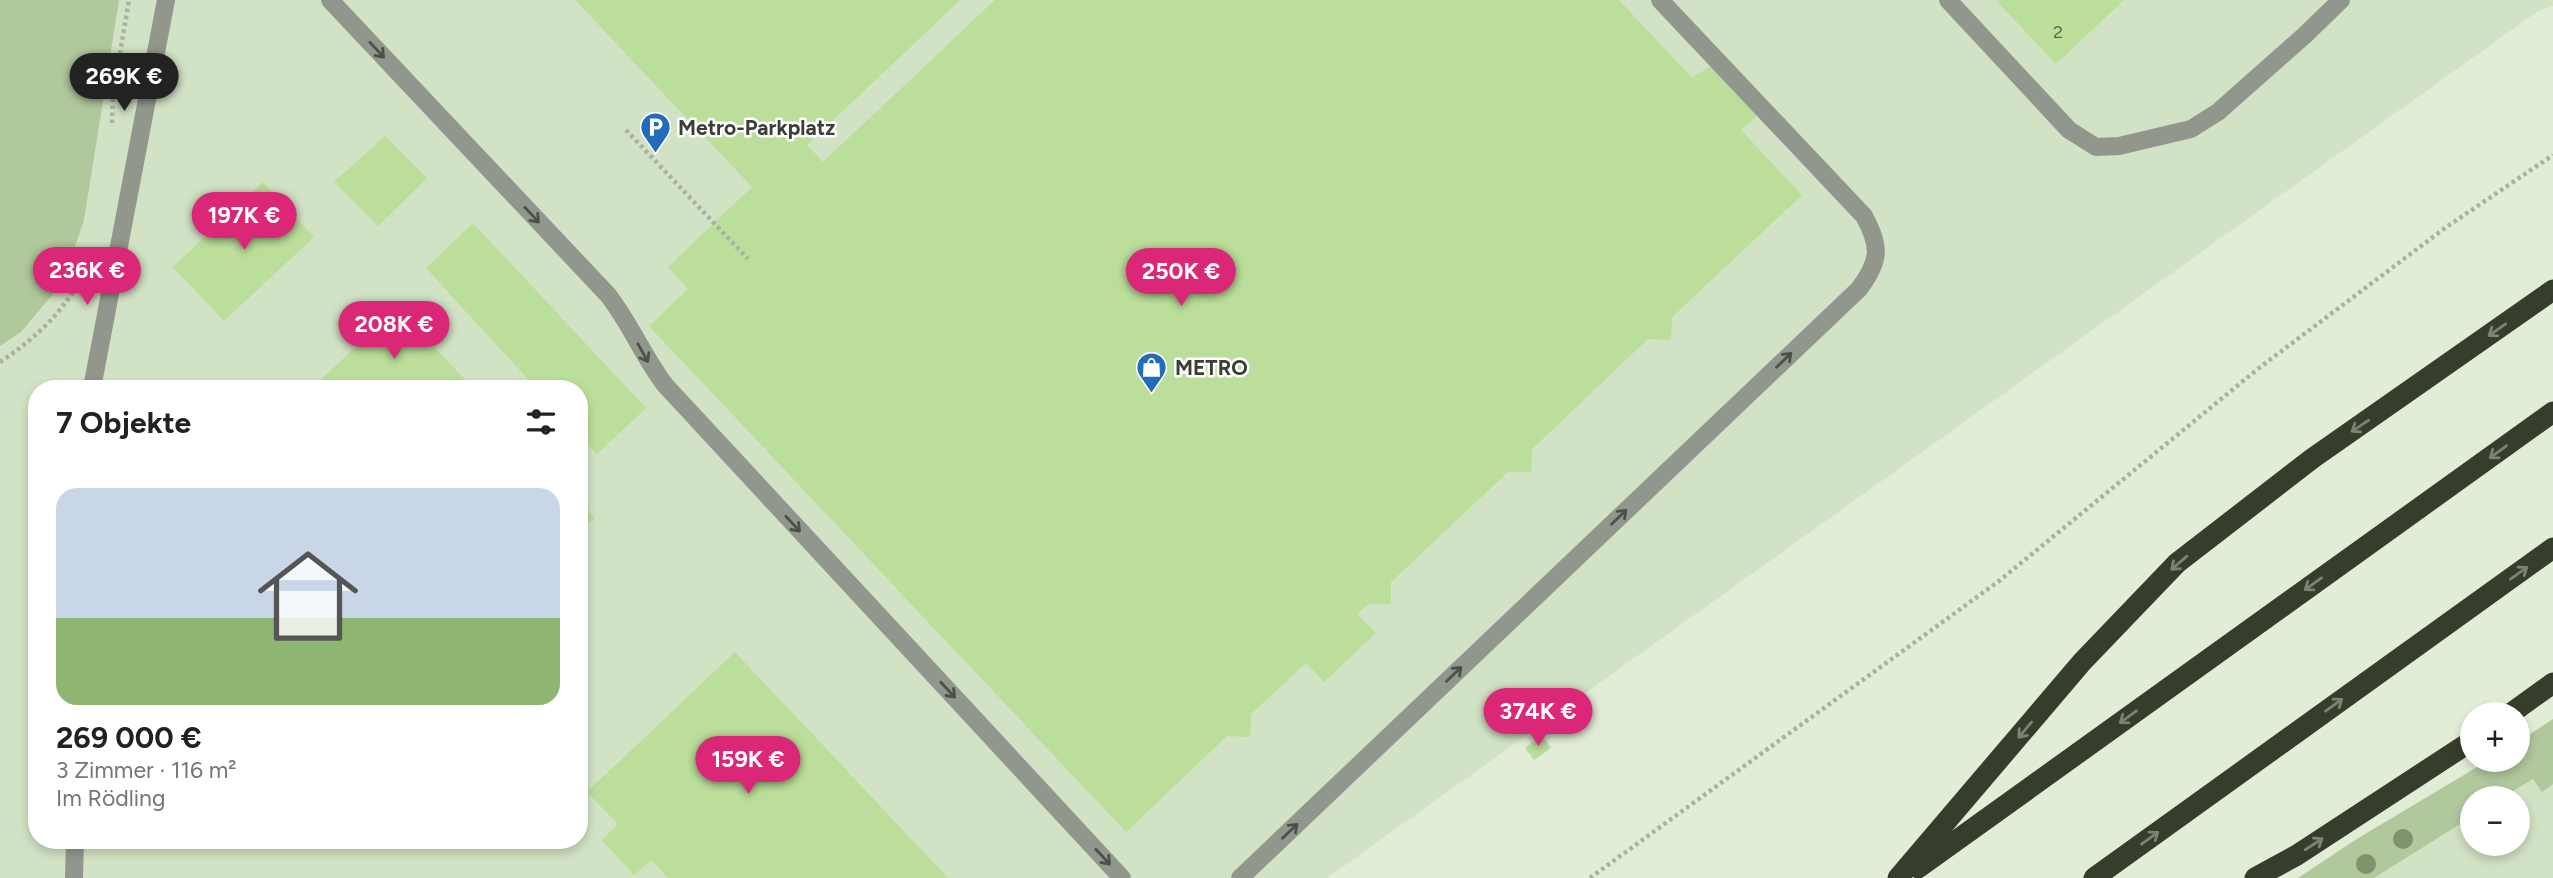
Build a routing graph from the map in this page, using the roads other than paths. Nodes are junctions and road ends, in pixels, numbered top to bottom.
1 (166, 0) edge
2 (330, 0) edge
3 (1660, 0) edge
4 (1948, 0) edge
5 (2341, 0) edge
6 (2553, 290) edge
7 (94, 380) edge
8 (2553, 412) edge
9 (2553, 548) edge
10 (2553, 683) edge
11 (2527, 702) edge
12 (2460, 748) edge
13 (75, 849) edge
14 (74, 878) edge
15 (1122, 878) edge
16 (1240, 878) edge
17 (1901, 878) edge
18 (2094, 878) edge
19 (2255, 878) edge

1 - 7 street
2 -> 15 street
16 -> 3 street
4 - 5 street
6 -> 17 highway
8 -> 17 highway
18 -> 9 highway
10 - 11 highway
19 -> 12 highway
13 - 14 street

